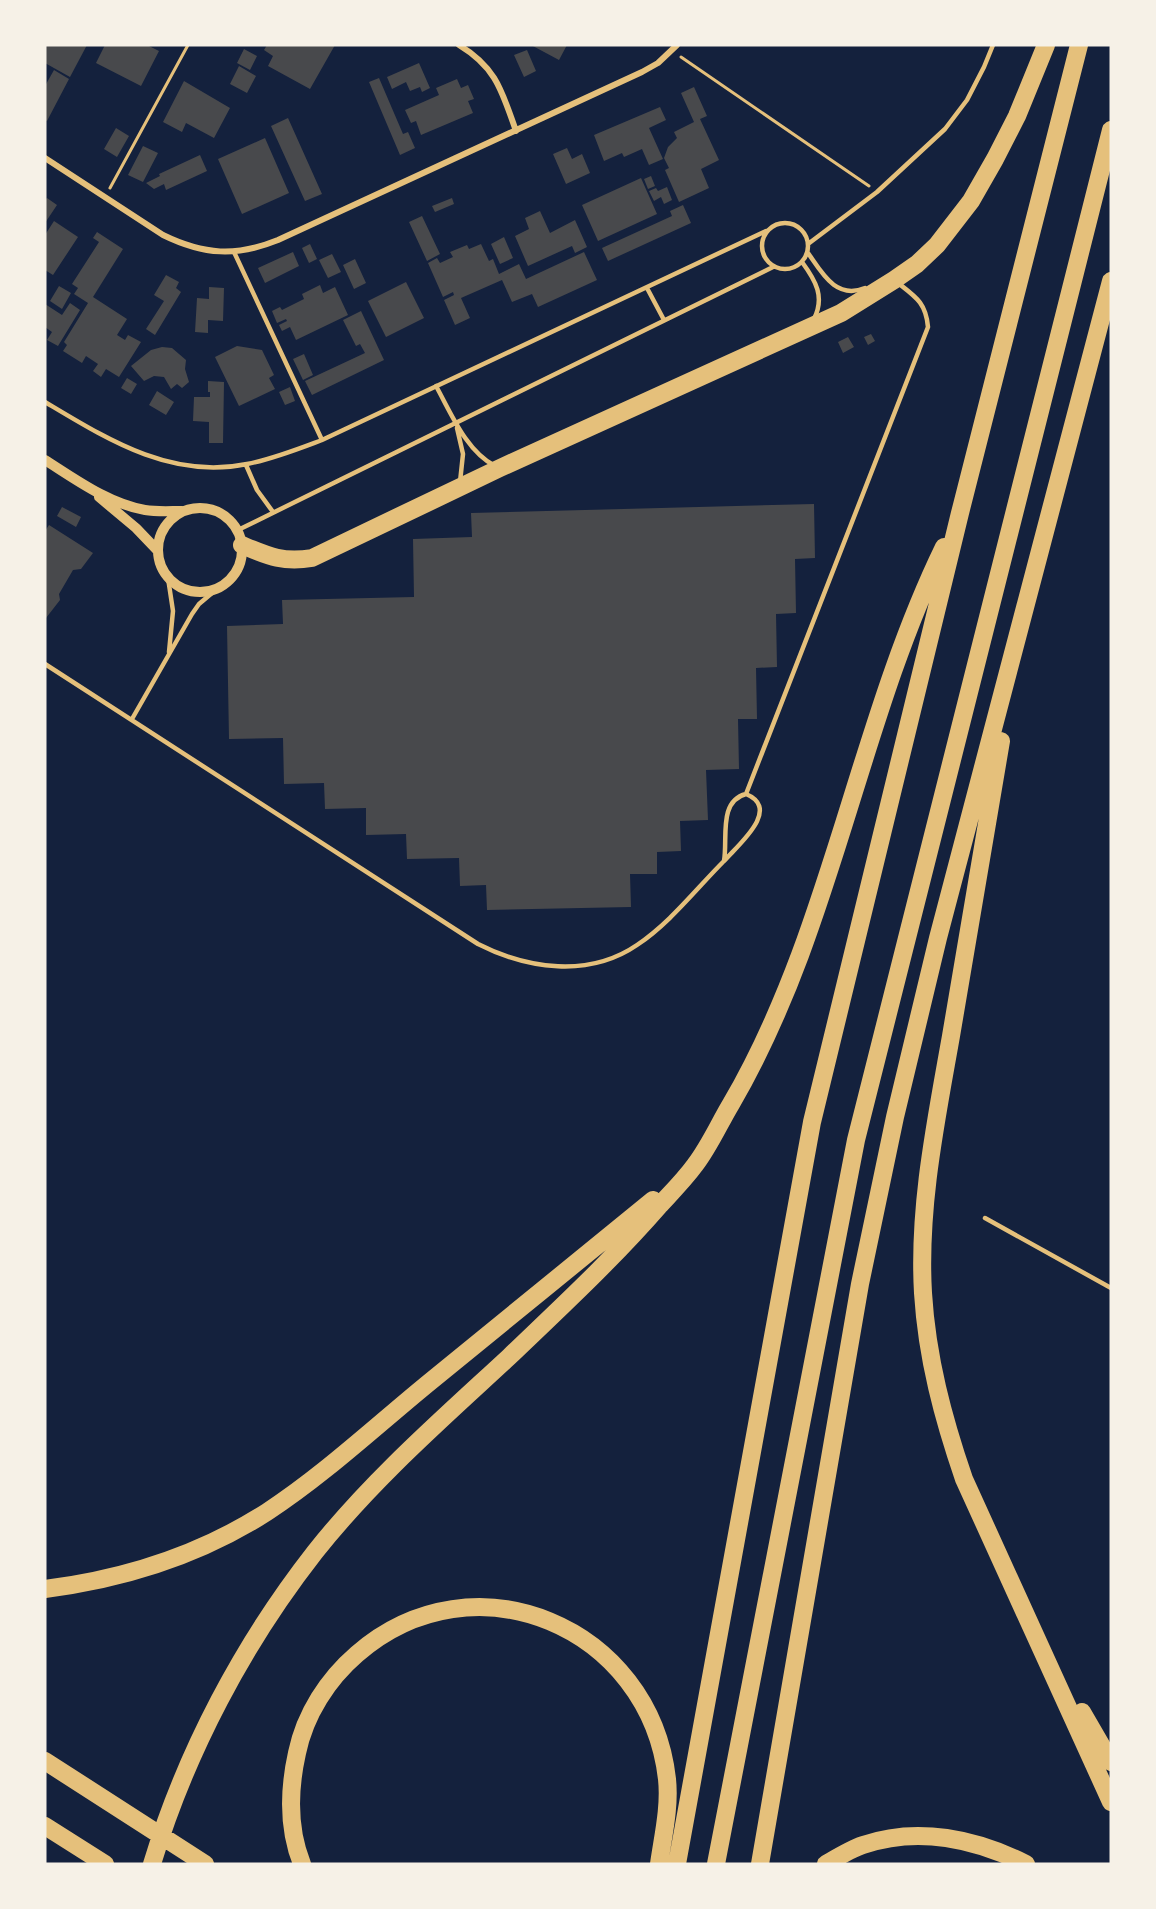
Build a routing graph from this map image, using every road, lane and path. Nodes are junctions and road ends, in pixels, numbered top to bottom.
1 (189, 45) edge
2 (459, 45) edge
3 (993, 45) edge
4 (1046, 45) edge
5 (1079, 45) edge
6 (675, 48) edge
7 (1111, 130) edge
8 (516, 131) junction
9 (45, 158) edge
10 (877, 192) junction
11 (105, 197) junction
12 (766, 231) junction
13 (808, 244) junction
14 (234, 252) junction
15 (807, 252) junction
16 (802, 262) junction
17 (773, 267) junction
18 (894, 280) junction
19 (1111, 280) edge
20 (868, 286) dead end
21 (647, 288) junction
22 (664, 320) junction
23 (809, 328) junction
24 (436, 386) junction
25 (45, 402) edge
26 (456, 423) junction
27 (322, 440) junction
28 (45, 460) edge
29 (246, 465) junction
30 (500, 468) junction
31 (82, 484) junction
32 (458, 489) junction
33 (182, 511) junction
34 (273, 512) junction
35 (960, 513) junction
36 (240, 537) junction
37 (158, 551) junction
38 (168, 578) junction
39 (218, 588) junction
40 (1020, 629) junction
41 (168, 658) junction
42 (45, 664) edge
43 (132, 719) junction
44 (746, 794) junction
45 (724, 861) junction
46 (696, 1164) junction
47 (985, 1218) dead end
48 (1111, 1288) edge
49 (45, 1588) edge
50 (1019, 1602) junction
51 (45, 1761) edge
52 (1111, 1762) edge
53 (1111, 1802) edge
54 (45, 1826) edge
55 (105, 1864) edge
56 (152, 1864) edge
57 (205, 1864) edge
58 (302, 1864) edge
59 (659, 1864) edge
60 (678, 1864) edge
61 (716, 1864) edge
62 (760, 1864) edge
63 (826, 1864) edge
64 (1026, 1864) edge

1 - 11 path
2 - 8 street
3 - 10 lane
4 - 18 highway
5 - 35 highway
6 - 8 street
6 - 10 path
7 - 61 highway
8 - 14 street
9 - 11 street
10 - 13 lane
11 - 14 street
12 - 13 lane
12 - 17 lane
12 - 21 lane
13 - 15 lane
14 - 27 lane
15 - 16 lane
15 - 20 lane
16 - 17 lane
16 - 23 lane
17 - 22 lane
18 - 23 highway
18 - 44 lane
19 - 40 highway
21 - 22 lane
21 - 24 lane
22 - 26 lane
23 - 30 highway
24 - 26 lane
24 - 27 lane
25 - 29 lane
26 - 30 lane
26 - 32 lane
26 - 34 lane
27 - 29 lane
28 - 31 street
29 - 34 lane
30 - 32 highway
31 - 33 street
31 - 37 street
32 - 36 highway
33 - 36 street
33 - 37 street
34 - 36 lane
35 - 46 highway
35 - 60 highway
36 - 39 street
37 - 38 street
38 - 39 street
38 - 41 lane
39 - 41 lane
40 - 50 highway
40 - 62 highway
41 - 43 lane
42 - 43 lane
43 - 45 lane
44 - 45 lane
44 - 45 lane
46 - 49 highway
46 - 56 highway
47 - 48 lane
50 - 52 highway
50 - 53 highway
51 - 57 highway
54 - 55 highway
58 - 59 highway
63 - 64 highway

